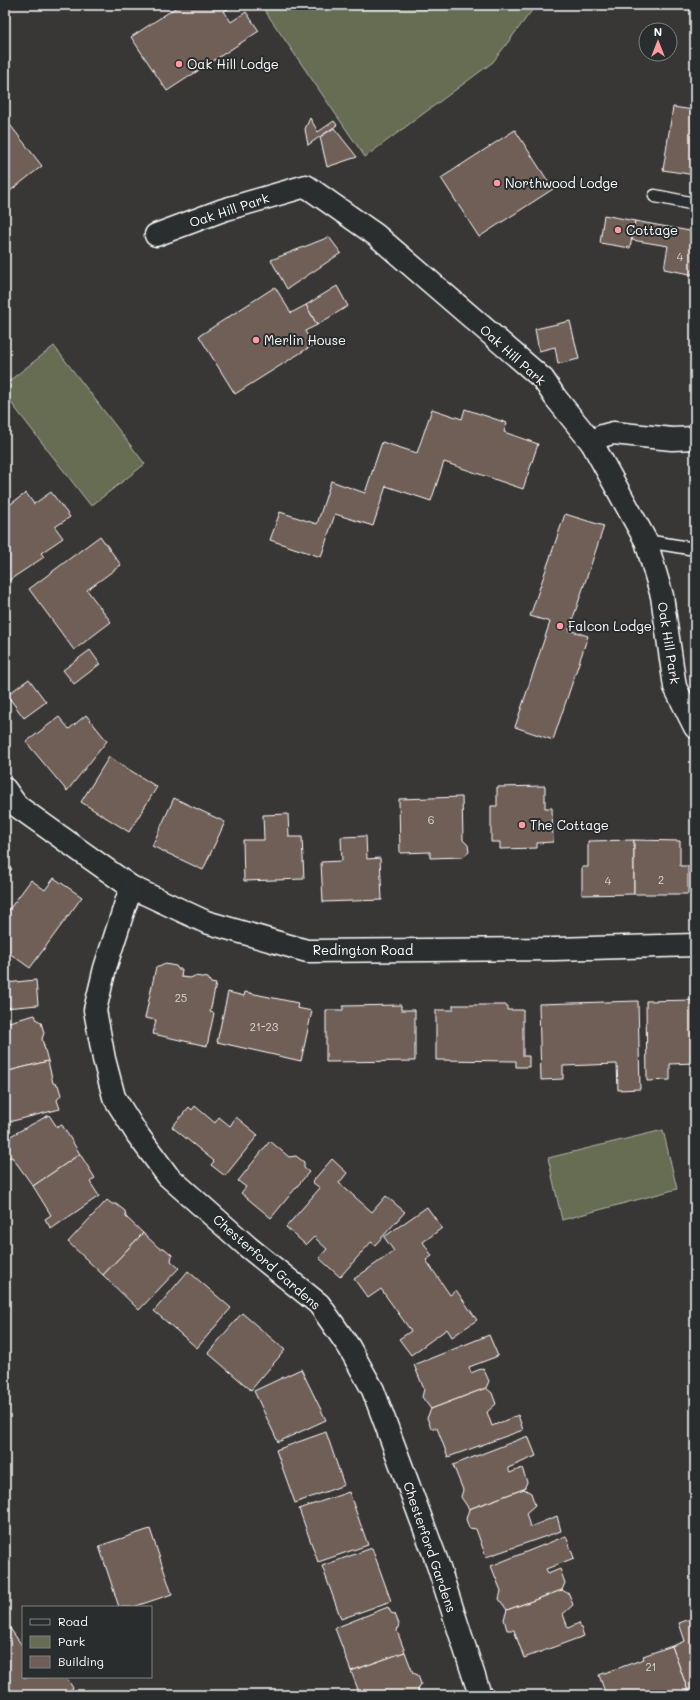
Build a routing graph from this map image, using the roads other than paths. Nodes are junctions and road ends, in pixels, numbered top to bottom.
1 (655, 196) dead end
2 (695, 204) edge
3 (156, 235) dead end
4 (695, 438) edge
5 (592, 443) junction
6 (646, 541) junction
7 (695, 549) edge
8 (695, 727) edge
9 (5, 789) edge
10 (131, 887) junction
11 (695, 945) edge
12 (480, 1695) edge

1 - 2 lane
3 - 5 street, Oak Hill Park
4 - 5 street
5 - 6 street, Oak Hill Park
6 - 7 lane
6 - 8 street, Oak Hill Park
9 - 10 street, Redington Road
10 - 11 street, Redington Road
10 - 12 street, Chesterford Gardens

